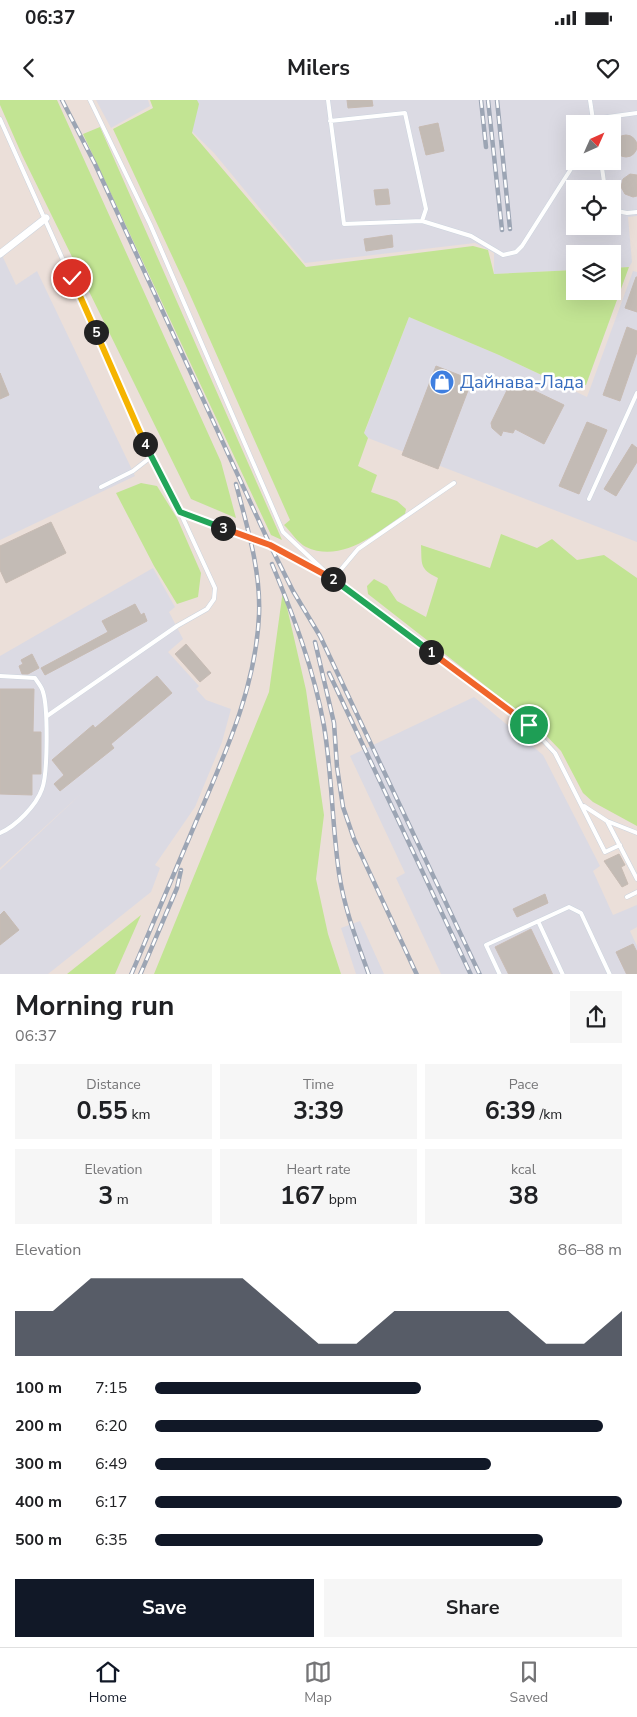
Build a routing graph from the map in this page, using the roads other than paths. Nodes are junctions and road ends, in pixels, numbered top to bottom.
1 (90, 100) edge
2 (328, 100) edge
3 (590, 100) edge
4 (637, 113) edge
5 (592, 115) edge
6 (621, 116) edge
7 (0, 118) edge
8 (330, 121) junction
9 (570, 170) edge
10 (621, 212) edge
11 (637, 212) edge
12 (46, 218) junction
13 (422, 220) junction
14 (0, 254) edge
15 (637, 393) edge
16 (151, 457) junction
17 (454, 482) dead end
18 (101, 487) dead end
19 (589, 500) dead end
20 (333, 579) junction
21 (0, 676) edge
22 (47, 716) junction
23 (584, 806) junction
24 (608, 821) junction
25 (0, 833) edge
26 (637, 833) edge
27 (620, 845) junction
28 (637, 879) edge
29 (637, 892) edge
30 (627, 897) dead end
31 (538, 921) junction
32 (500, 974) edge
33 (563, 974) edge
34 (610, 974) edge

1 - 20 lane
2 - 8 lane
3 - 5 lane
4 - 6 lane
7 - 12 lane
8 - 13 lane
8 - 13 lane
9 - 13 lane
10 - 11 lane
12 - 14 street
12 - 16 lane
15 - 19 lane
16 - 18 lane
16 - 22 lane
17 - 20 lane
20 - 23 lane
21 - 22 lane
22 - 25 lane
23 - 24 lane
23 - 27 lane
24 - 26 lane
24 - 27 lane
27 - 28 lane
29 - 30 lane
31 - 32 lane
31 - 33 lane
31 - 34 lane

